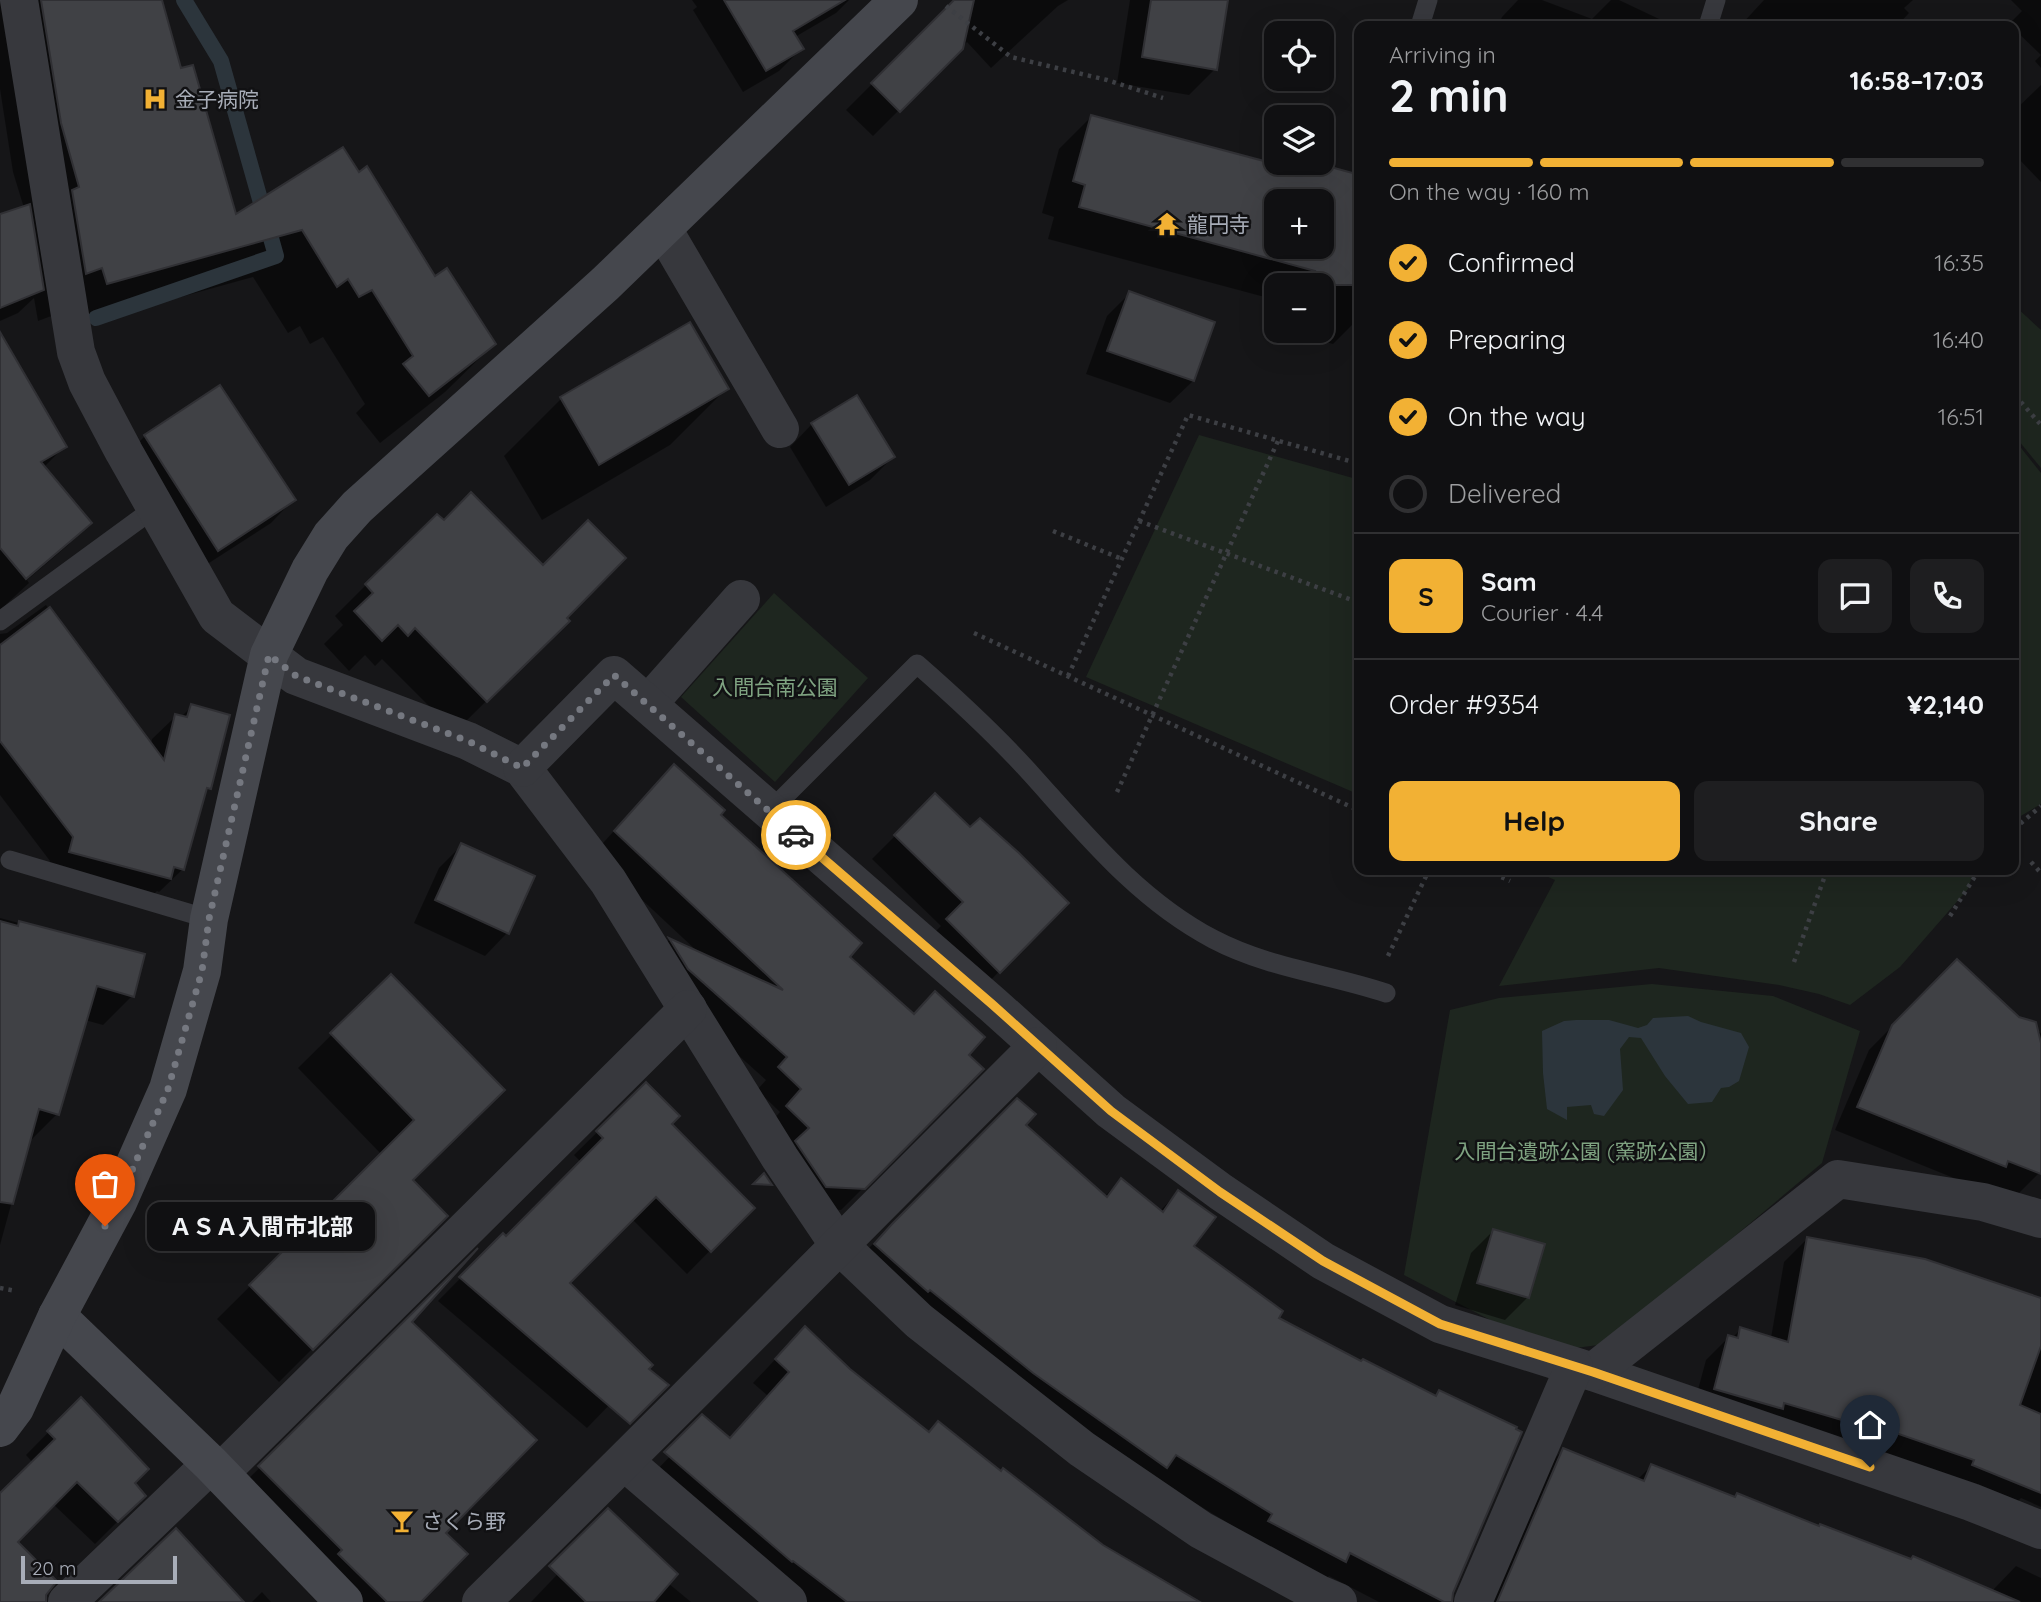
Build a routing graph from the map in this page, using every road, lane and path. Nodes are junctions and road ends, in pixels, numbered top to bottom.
1 (19, 0) edge
2 (899, 0) edge
3 (941, 0) edge
4 (1428, 0) edge
5 (1716, 0) edge
6 (1422, 21) edge
7 (1710, 21) edge
8 (1163, 98) dead end
9 (663, 229) junction
10 (2020, 401) edge
11 (2041, 425) edge
12 (780, 429) dead end
13 (1278, 441) junction
14 (1354, 462) edge
15 (156, 507) junction
16 (1139, 521) junction
17 (1053, 531) dead end
18 (1122, 559) junction
19 (741, 599) dead end
20 (1354, 601) edge
21 (0, 621) edge
22 (974, 632) dead end
23 (269, 655) junction
24 (1068, 676) junction
25 (648, 704) junction
26 (522, 768) junction
27 (1117, 792) dead end
28 (2041, 806) edge
29 (1354, 808) edge
30 (769, 811) junction
31 (2019, 825) edge
32 (10, 860) dead end
33 (2031, 862) dead end
34 (2041, 873) edge
35 (1427, 875) edge
36 (1497, 875) edge
37 (1825, 875) edge
38 (1976, 875) edge
39 (1510, 881) dead end
40 (1950, 916) dead end
41 (209, 919) junction
42 (1794, 962) dead end
43 (1379, 991) joint
44 (688, 1009) junction
45 (1038, 1046) junction
46 (2041, 1219) edge
47 (838, 1244) junction
48 (57, 1316) junction
49 (1583, 1369) junction
50 (0, 1428) edge
51 (625, 1462) junction
52 (215, 1469) junction
53 (2041, 1530) edge
54 (67, 1602) edge
55 (344, 1602) edge
56 (481, 1602) edge
57 (788, 1602) edge
58 (1338, 1602) edge
59 (1473, 1602) edge

1 - 15 street
2 - 9 street
3 - 8 path
4 - 6 lane
5 - 7 lane
9 - 12 street
9 - 23 street
10 - 11 path
13 - 14 path
13 - 16 path
13 - 27 path
15 - 21 lane
15 - 23 street
16 - 18 path
16 - 20 path
17 - 18 path
18 - 24 path
19 - 25 street
22 - 24 path
23 - 26 street
23 - 41 street
24 - 29 path
25 - 26 street
25 - 30 street
26 - 44 street
28 - 31 path
30 - 43 lane
30 - 45 street
32 - 41 lane
33 - 34 path
35 - 43 path
36 - 39 path
37 - 42 path
38 - 40 path
41 - 48 street
44 - 47 street
44 - 52 street
45 - 47 street
45 - 49 street
46 - 49 street
47 - 51 street
47 - 58 street
48 - 50 street
48 - 52 street
49 - 53 street
49 - 59 street
51 - 56 street
51 - 57 street
52 - 54 street
52 - 55 street

